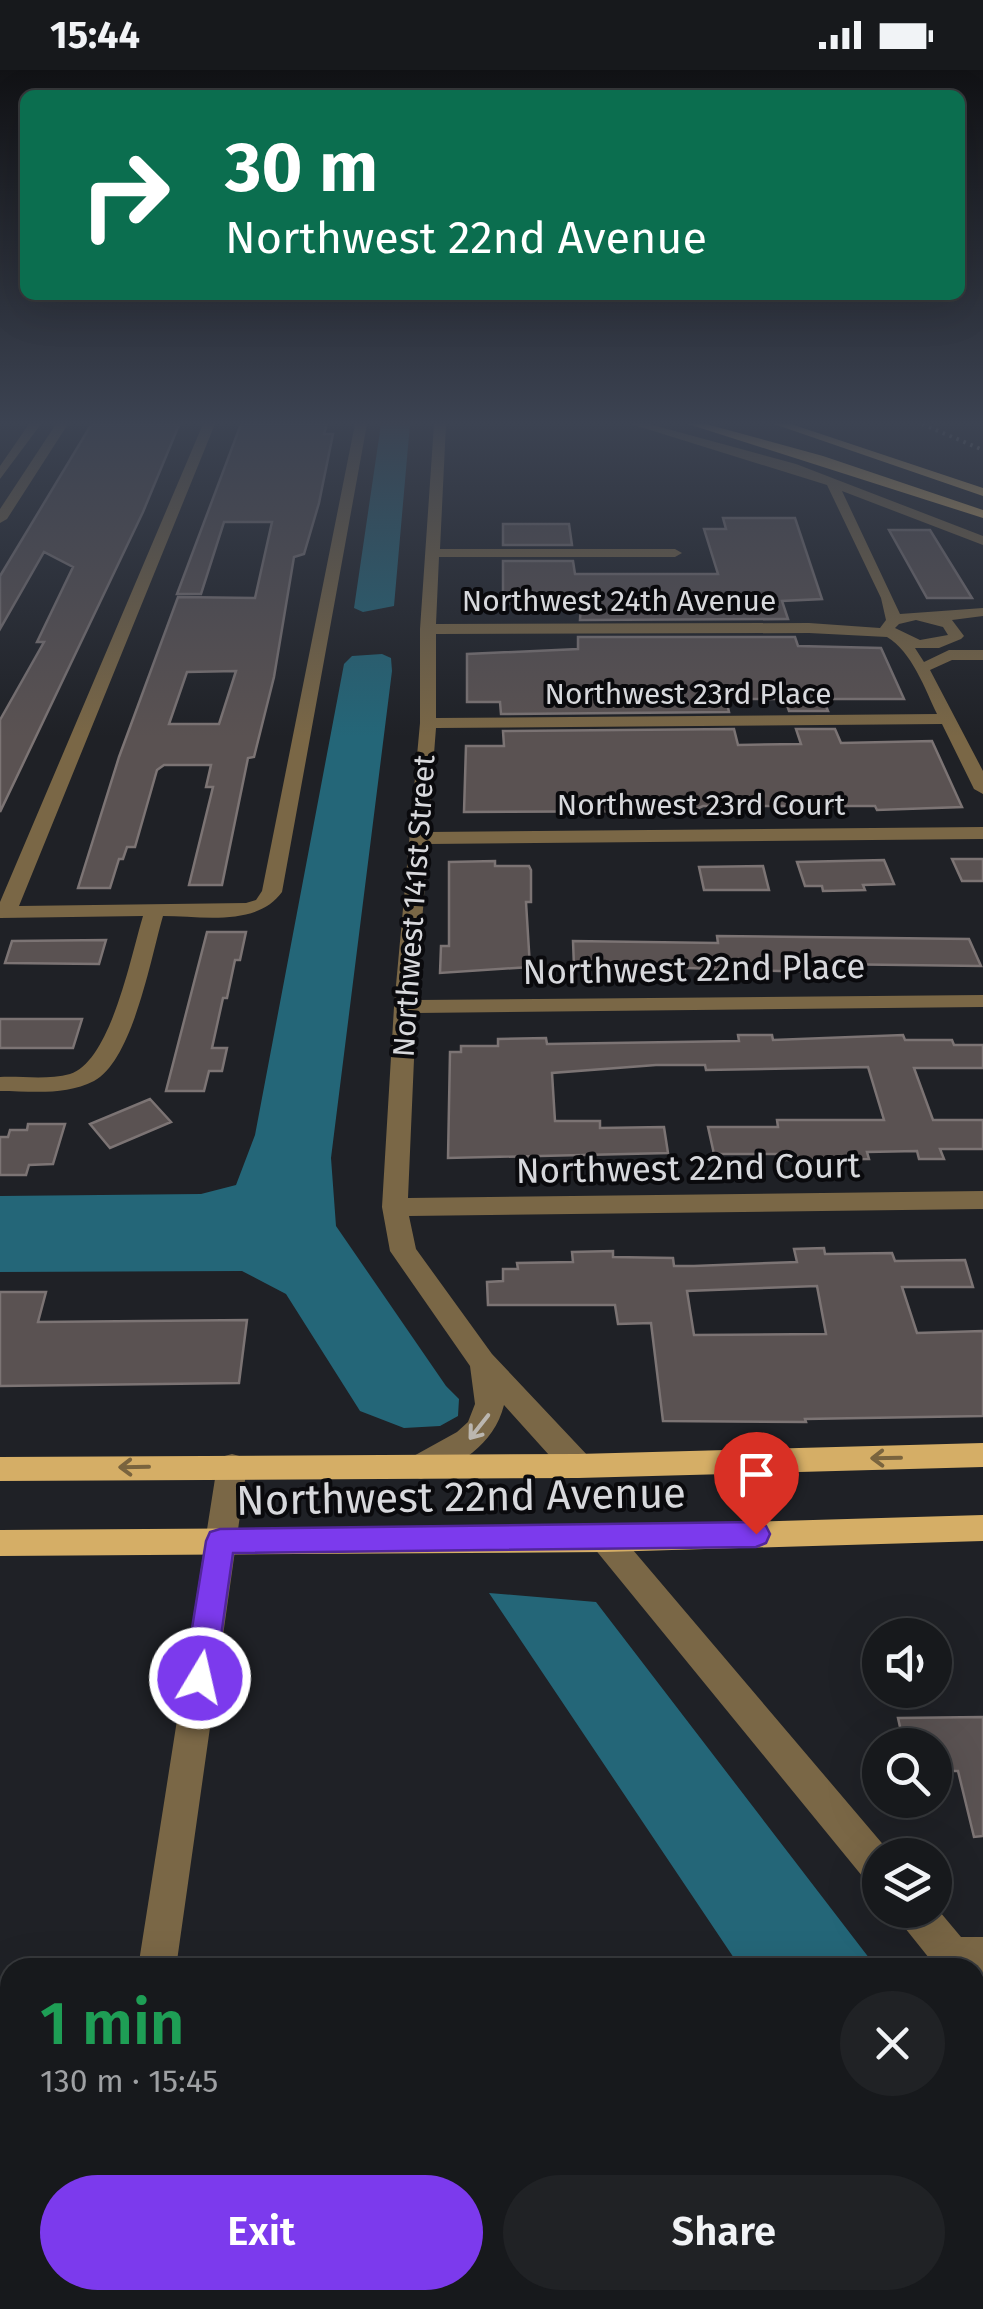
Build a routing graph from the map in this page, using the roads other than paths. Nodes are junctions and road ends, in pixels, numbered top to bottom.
1 (165, 528) edge
2 (340, 528) edge
3 (434, 528) edge
4 (854, 528) edge
5 (950, 528) edge
6 (983, 541) edge
7 (432, 553) junction
8 (674, 553) dead end
9 (888, 598) junction
10 (983, 614) edge
11 (928, 617) junction
12 (428, 629) junction
13 (894, 629) junction
14 (956, 631) junction
15 (937, 644) junction
16 (983, 652) edge
17 (928, 670) junction
18 (948, 720) junction
19 (428, 723) junction
20 (983, 788) edge
21 (983, 833) edge
22 (420, 838) junction
23 (154, 910) junction
24 (3, 912) edge
25 (983, 1002) edge
26 (405, 1008) junction
27 (0, 1084) edge
28 (983, 1200) edge
29 (395, 1207) junction
30 (482, 1362) junction
31 (983, 1456) edge
32 (232, 1466) junction
33 (578, 1466) junction
34 (421, 1467) junction
35 (0, 1468) edge
36 (983, 1528) edge
37 (605, 1539) junction
38 (220, 1541) junction
39 (0, 1543) edge
40 (862, 1847) edge
41 (931, 1928) edge
42 (158, 1958) edge
43 (960, 1958) edge

1 - 24 street
2 - 23 street
3 - 7 street, Northwest 141st Street
4 - 9 street
5 - 6 street
7 - 8 street
7 - 12 street, Northwest 141st Street
9 - 11 street
9 - 13 street
10 - 11 street
10 - 14 street
11 - 13 street
11 - 14 street
12 - 13 street, Northwest 24th Avenue
12 - 19 street, Northwest 141st Street
13 - 15 street
13 - 17 street
14 - 15 street
14 - 16 street
15 - 16 street
15 - 17 street
16 - 17 street
17 - 18 street
18 - 19 street, Northwest 23rd Place
18 - 20 street
19 - 22 street, Northwest 141st Street
21 - 22 street, Northwest 23rd Court
22 - 26 street, Northwest 141st Street
23 - 24 street
23 - 27 street
25 - 26 street, Northwest 22nd Place
26 - 29 street, Northwest 141st Street
28 - 29 street, Northwest 22nd Court
29 - 30 street, Northwest 141st Street
30 - 33 street, Northwest 141st Street
30 -> 34 street, Northwest 141st Street
31 -> 33 main road, Northwest 22nd Avenue
32 - 34 main road, Northwest 22nd Avenue
32 -> 35 main road, Northwest 22nd Avenue
32 - 38 street
33 - 34 main road, Northwest 22nd Avenue
36 - 37 main road, Northwest 22nd Avenue
37 - 38 main road, Northwest 22nd Avenue
37 - 40 street
38 - 39 main road, Northwest 22nd Avenue
38 - 42 street
41 - 43 street

